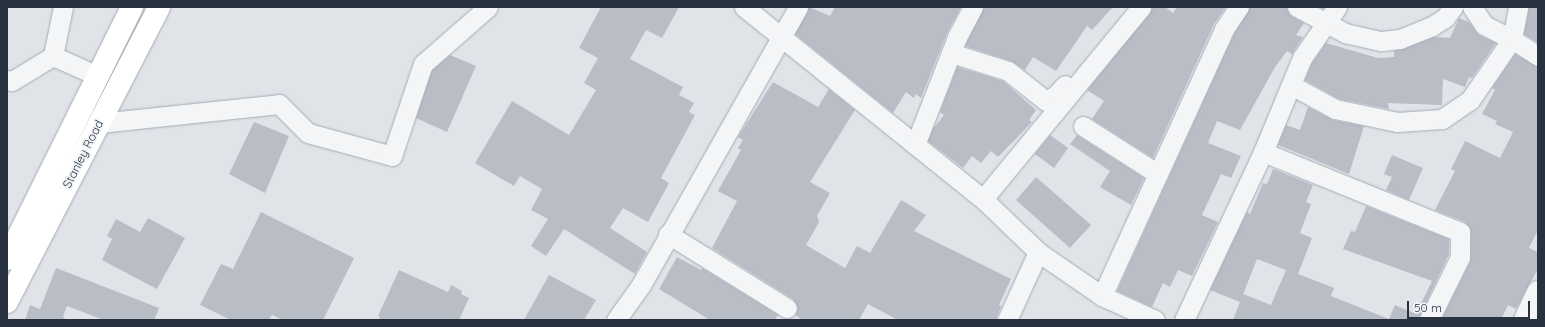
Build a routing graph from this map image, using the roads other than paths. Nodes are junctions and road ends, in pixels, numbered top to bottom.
1 (63, 7) edge
2 (132, 7) edge
3 (159, 7) edge
4 (488, 7) edge
5 (744, 7) edge
6 (798, 7) edge
7 (973, 7) edge
8 (1130, 7) edge
9 (1141, 7) edge
10 (1239, 7) edge
11 (1297, 7) edge
12 (1337, 7) edge
13 (1453, 7) edge
14 (1472, 7) edge
15 (1518, 7) edge
16 (1325, 24) junction
17 (783, 37) junction
18 (1512, 39) junction
19 (951, 53) junction
20 (53, 56) junction
21 (1538, 56) edge
22 (98, 76) junction
23 (7, 80) edge
24 (1291, 85) junction
25 (99, 123) junction
26 (1083, 126) dead end
27 (915, 145) junction
28 (1262, 152) junction
29 (1158, 174) junction
30 (983, 199) junction
31 (668, 234) junction
32 (1038, 252) junction
33 (7, 259) edge
34 (1538, 292) edge
35 (1102, 296) junction
36 (7, 302) edge
37 (787, 308) dead end
38 (616, 320) edge
39 (1007, 320) edge
40 (1155, 320) edge
41 (1184, 320) edge
42 (1429, 320) edge
43 (1525, 320) edge

1 - 20 street
2 - 22 main road, Stanley Road
3 - 25 main road, Stanley Road
4 - 25 street
5 - 17 street
6 - 17 street
7 - 19 street
8 - 19 street
9 - 30 street
10 - 29 street
11 - 16 street
12 - 16 street
13 - 16 street
14 - 18 street
15 - 18 street
16 - 24 street
17 - 27 street
17 - 31 street
18 - 21 street
18 - 24 street
19 - 27 street
20 - 22 street
20 - 23 street
22 - 33 main road, Stanley Road
24 - 28 street
25 - 36 main road, Stanley Road
26 - 29 street
27 - 30 street
28 - 41 street
28 - 42 street
29 - 35 street
30 - 32 street
31 - 37 street
31 - 38 street
32 - 35 street
32 - 39 street
34 - 43 street
35 - 40 street

